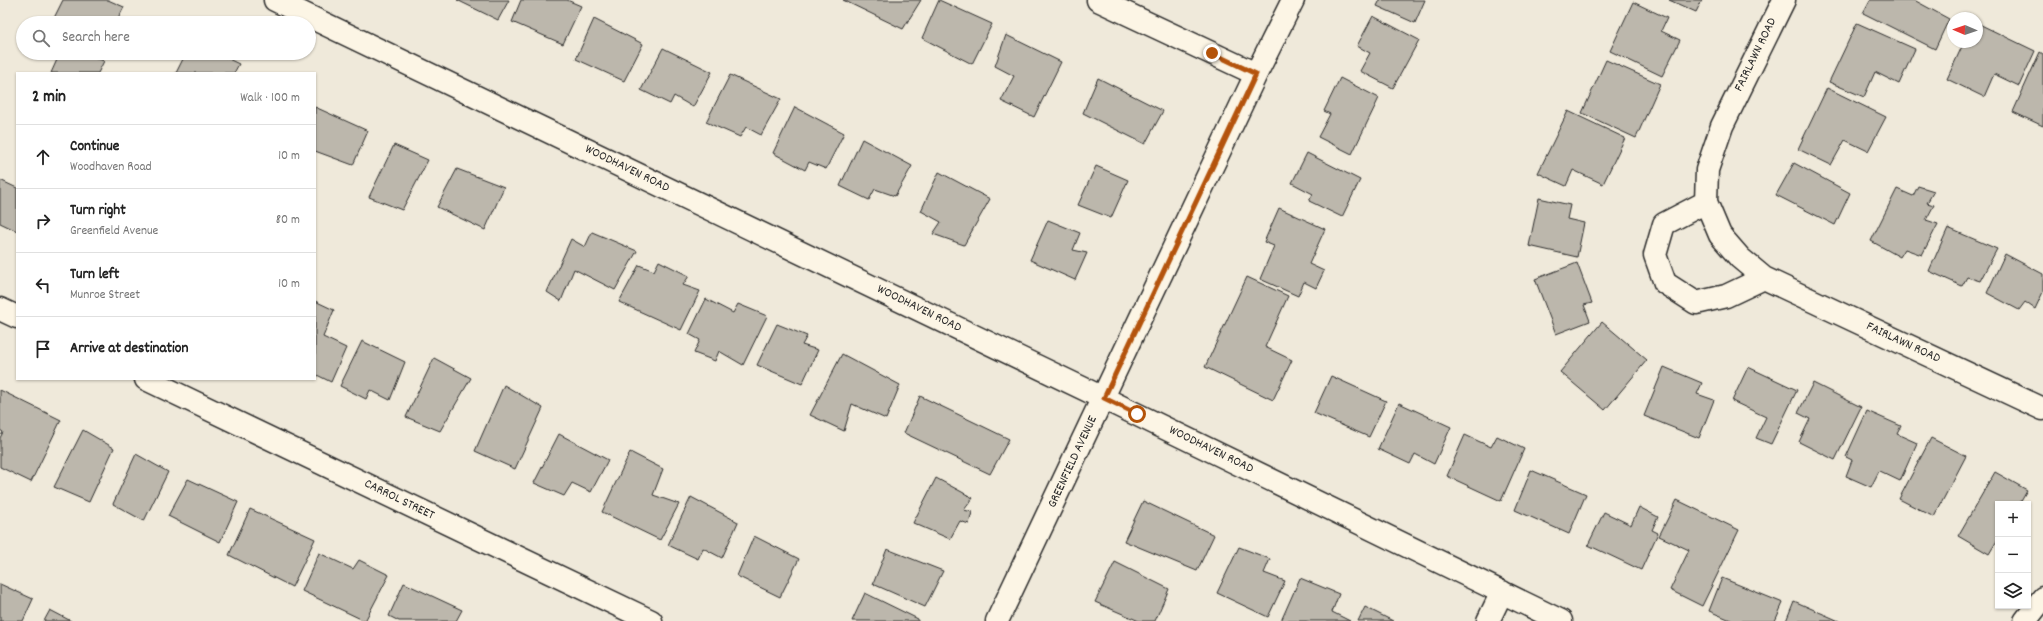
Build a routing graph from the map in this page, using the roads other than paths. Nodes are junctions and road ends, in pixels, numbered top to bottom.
1 (275, 0) edge
2 (1098, 0) edge
3 (1293, 0) edge
4 (1784, 0) edge
5 (308, 16) edge
6 (316, 20) edge
7 (1256, 74) junction
8 (1706, 202) junction
9 (1764, 278) junction
10 (0, 309) edge
11 (16, 317) edge
12 (148, 380) edge
13 (1104, 398) junction
14 (2043, 409) edge
15 (1502, 592) junction
16 (2043, 598) edge
17 (651, 621) edge
18 (997, 621) edge
19 (1488, 621) edge
20 (1561, 621) edge
21 (2025, 621) edge

1 - 5 street, WOODHAVEN ROAD
2 - 7 street
3 - 7 street, GREENFIELD AVENUE
4 - 8 street, FAIRLAWN ROAD
6 - 13 street, WOODHAVEN ROAD
7 - 13 street, GREENFIELD AVENUE
8 - 9 street, FAIRLAWN ROAD
8 - 9 street
9 - 14 street, FAIRLAWN ROAD
10 - 11 street
12 - 17 street, CARROL STREET
13 - 15 street, WOODHAVEN ROAD
13 - 18 street, GREENFIELD AVENUE
15 - 19 street
15 - 20 street, WOODHAVEN ROAD
16 - 21 street

